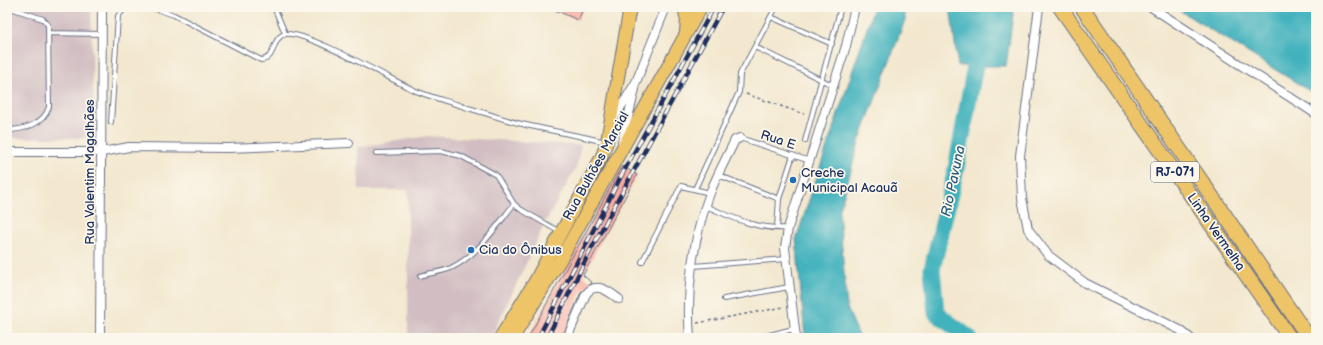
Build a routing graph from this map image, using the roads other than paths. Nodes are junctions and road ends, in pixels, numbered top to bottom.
1 (8, 7) edge
2 (102, 7) edge
3 (126, 7) edge
4 (150, 7) edge
5 (274, 7) edge
6 (630, 7) edge
7 (666, 7) edge
8 (684, 7) edge
9 (701, 7) edge
10 (776, 7) edge
11 (842, 7) edge
12 (855, 7) edge
13 (1039, 7) edge
14 (1060, 7) edge
15 (1082, 7) edge
16 (1152, 7) edge
17 (770, 17) junction
18 (49, 33) junction
19 (285, 33) junction
20 (102, 34) junction
21 (685, 36) junction
22 (832, 44) junction
23 (755, 47) junction
24 (822, 80) junction
25 (636, 82) junction
26 (832, 85) junction
27 (1316, 114) edge
28 (111, 122) dead end
29 (610, 126) junction
30 (7, 130) edge
31 (740, 138) joint
32 (805, 141) dead end
33 (607, 142) junction
34 (349, 143) dead end
35 (7, 152) edge
36 (102, 152) junction
37 (376, 153) dead end
38 (619, 156) junction
39 (793, 156) junction
40 (810, 161) junction
41 (718, 175) junction
42 (695, 189) junction
43 (710, 193) junction
44 (779, 199) junction
45 (514, 204) junction
46 (706, 206) junction
47 (577, 217) junction
48 (776, 228) junction
49 (788, 228) junction
50 (562, 233) junction
51 (786, 259) junction
52 (642, 262) dead end
53 (693, 266) junction
54 (420, 276) dead end
55 (789, 287) junction
56 (619, 299) dead end
57 (724, 300) dead end
58 (793, 329) junction
59 (100, 338) edge
60 (500, 338) edge
61 (513, 338) edge
62 (567, 338) edge
63 (690, 338) edge
64 (758, 338) edge
65 (796, 338) edge
66 (1190, 338) edge
67 (1290, 338) edge
68 (1309, 338) edge

1 - 18 lane
2 - 20 street, Rua Valentim Magalhães
3 - 28 lane
4 - 19 lane
5 - 19 lane
6 - 29 main road, Rua Bulhões Marcial
7 - 25 street
8 - 21 main road
9 - 21 main road, Rua Bulhões Marcial
10 - 17 lane
11 - 22 lane
12 - 26 street
13 - 66 street
14 - 67 highway, Linha Vermelha / RJ-071
15 - 68 highway, Linha Vermelha / RJ-071
16 - 27 street
17 - 22 lane
17 - 23 lane
18 - 20 lane
18 - 30 lane
19 - 33 lane
20 - 36 street, Rua Valentim Magalhães
21 - 38 main road, Rua Bulhões Marcial
22 - 24 lane
23 - 24 lane
23 - 42 lane
24 - 26 lane
24 - 32 lane
25 - 29 street
25 - 38 street
26 - 40 street
29 - 33 main road, Rua Bulhões Marcial
31 - 39 lane, Rua E
31 - 41 street
33 - 47 main road, Rua Bulhões Marcial
34 - 36 street
35 - 36 street
36 - 59 street, Rua Valentim Magalhães
37 - 45 lane
38 - 47 main road, Rua Bulhões Marcial
39 - 40 lane, Rua E
39 - 44 lane
40 - 49 street
41 - 43 street
41 - 44 lane
42 - 43 lane
42 - 52 lane
43 - 46 street
44 - 48 lane
45 - 50 lane
45 - 54 lane
46 - 48 lane
46 - 53 street
47 - 50 main road, Rua Bulhões Marcial
47 - 61 main road, Rua Bulhões Marcial
48 - 49 lane
49 - 51 street
50 - 60 main road, Rua Bulhões Marcial
51 - 53 lane
51 - 55 street
53 - 63 street
55 - 57 lane
55 - 58 street
56 - 62 street
58 - 64 lane
58 - 65 street

